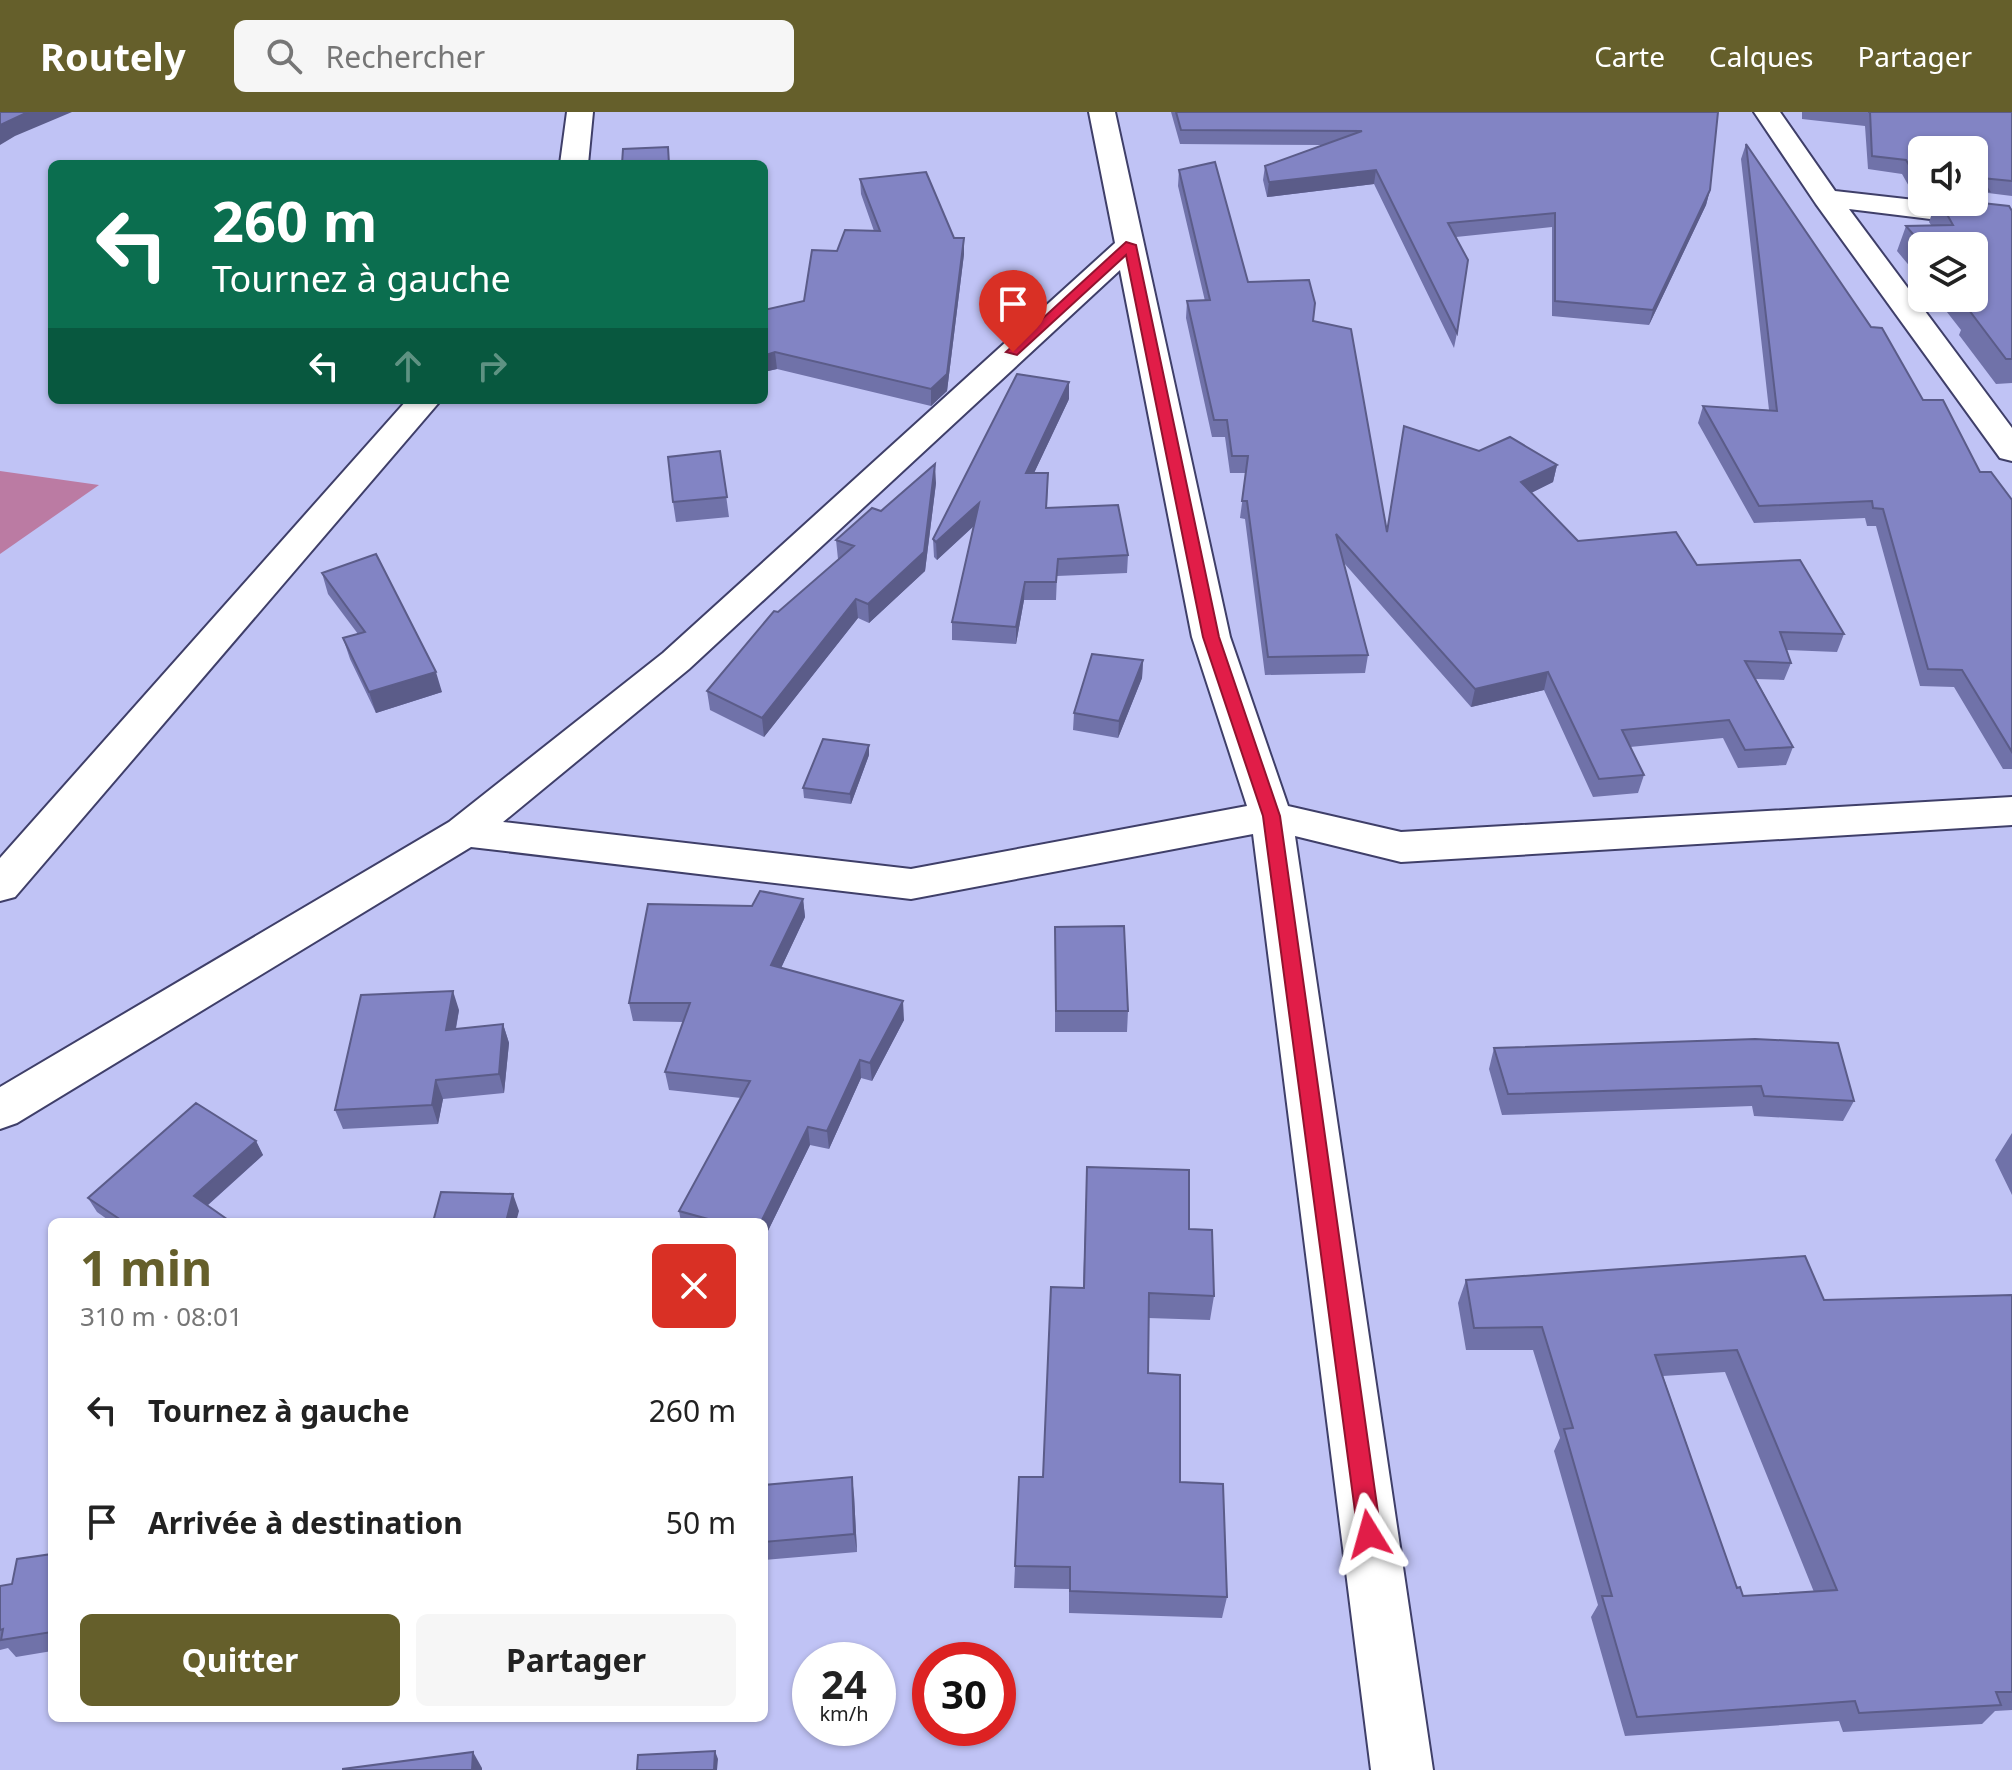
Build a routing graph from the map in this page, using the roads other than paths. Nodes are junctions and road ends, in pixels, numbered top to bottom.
1 (580, 112) edge
2 (1102, 112) edge
3 (1767, 112) edge
4 (576, 160) edge
5 (1826, 198) junction
6 (2012, 220) edge
7 (1130, 245) junction
8 (422, 404) edge
9 (2012, 451) edge
10 (2012, 811) edge
11 (1271, 816) junction
12 (464, 832) junction
13 (0, 886) edge
14 (0, 1110) edge
15 (1402, 1770) edge

1 - 4 street
2 - 7 street
3 - 5 street
5 - 6 street
5 - 9 street
7 - 11 street
7 - 12 street
8 - 13 street
10 - 11 street
11 - 12 street
11 - 15 street
12 - 14 street

